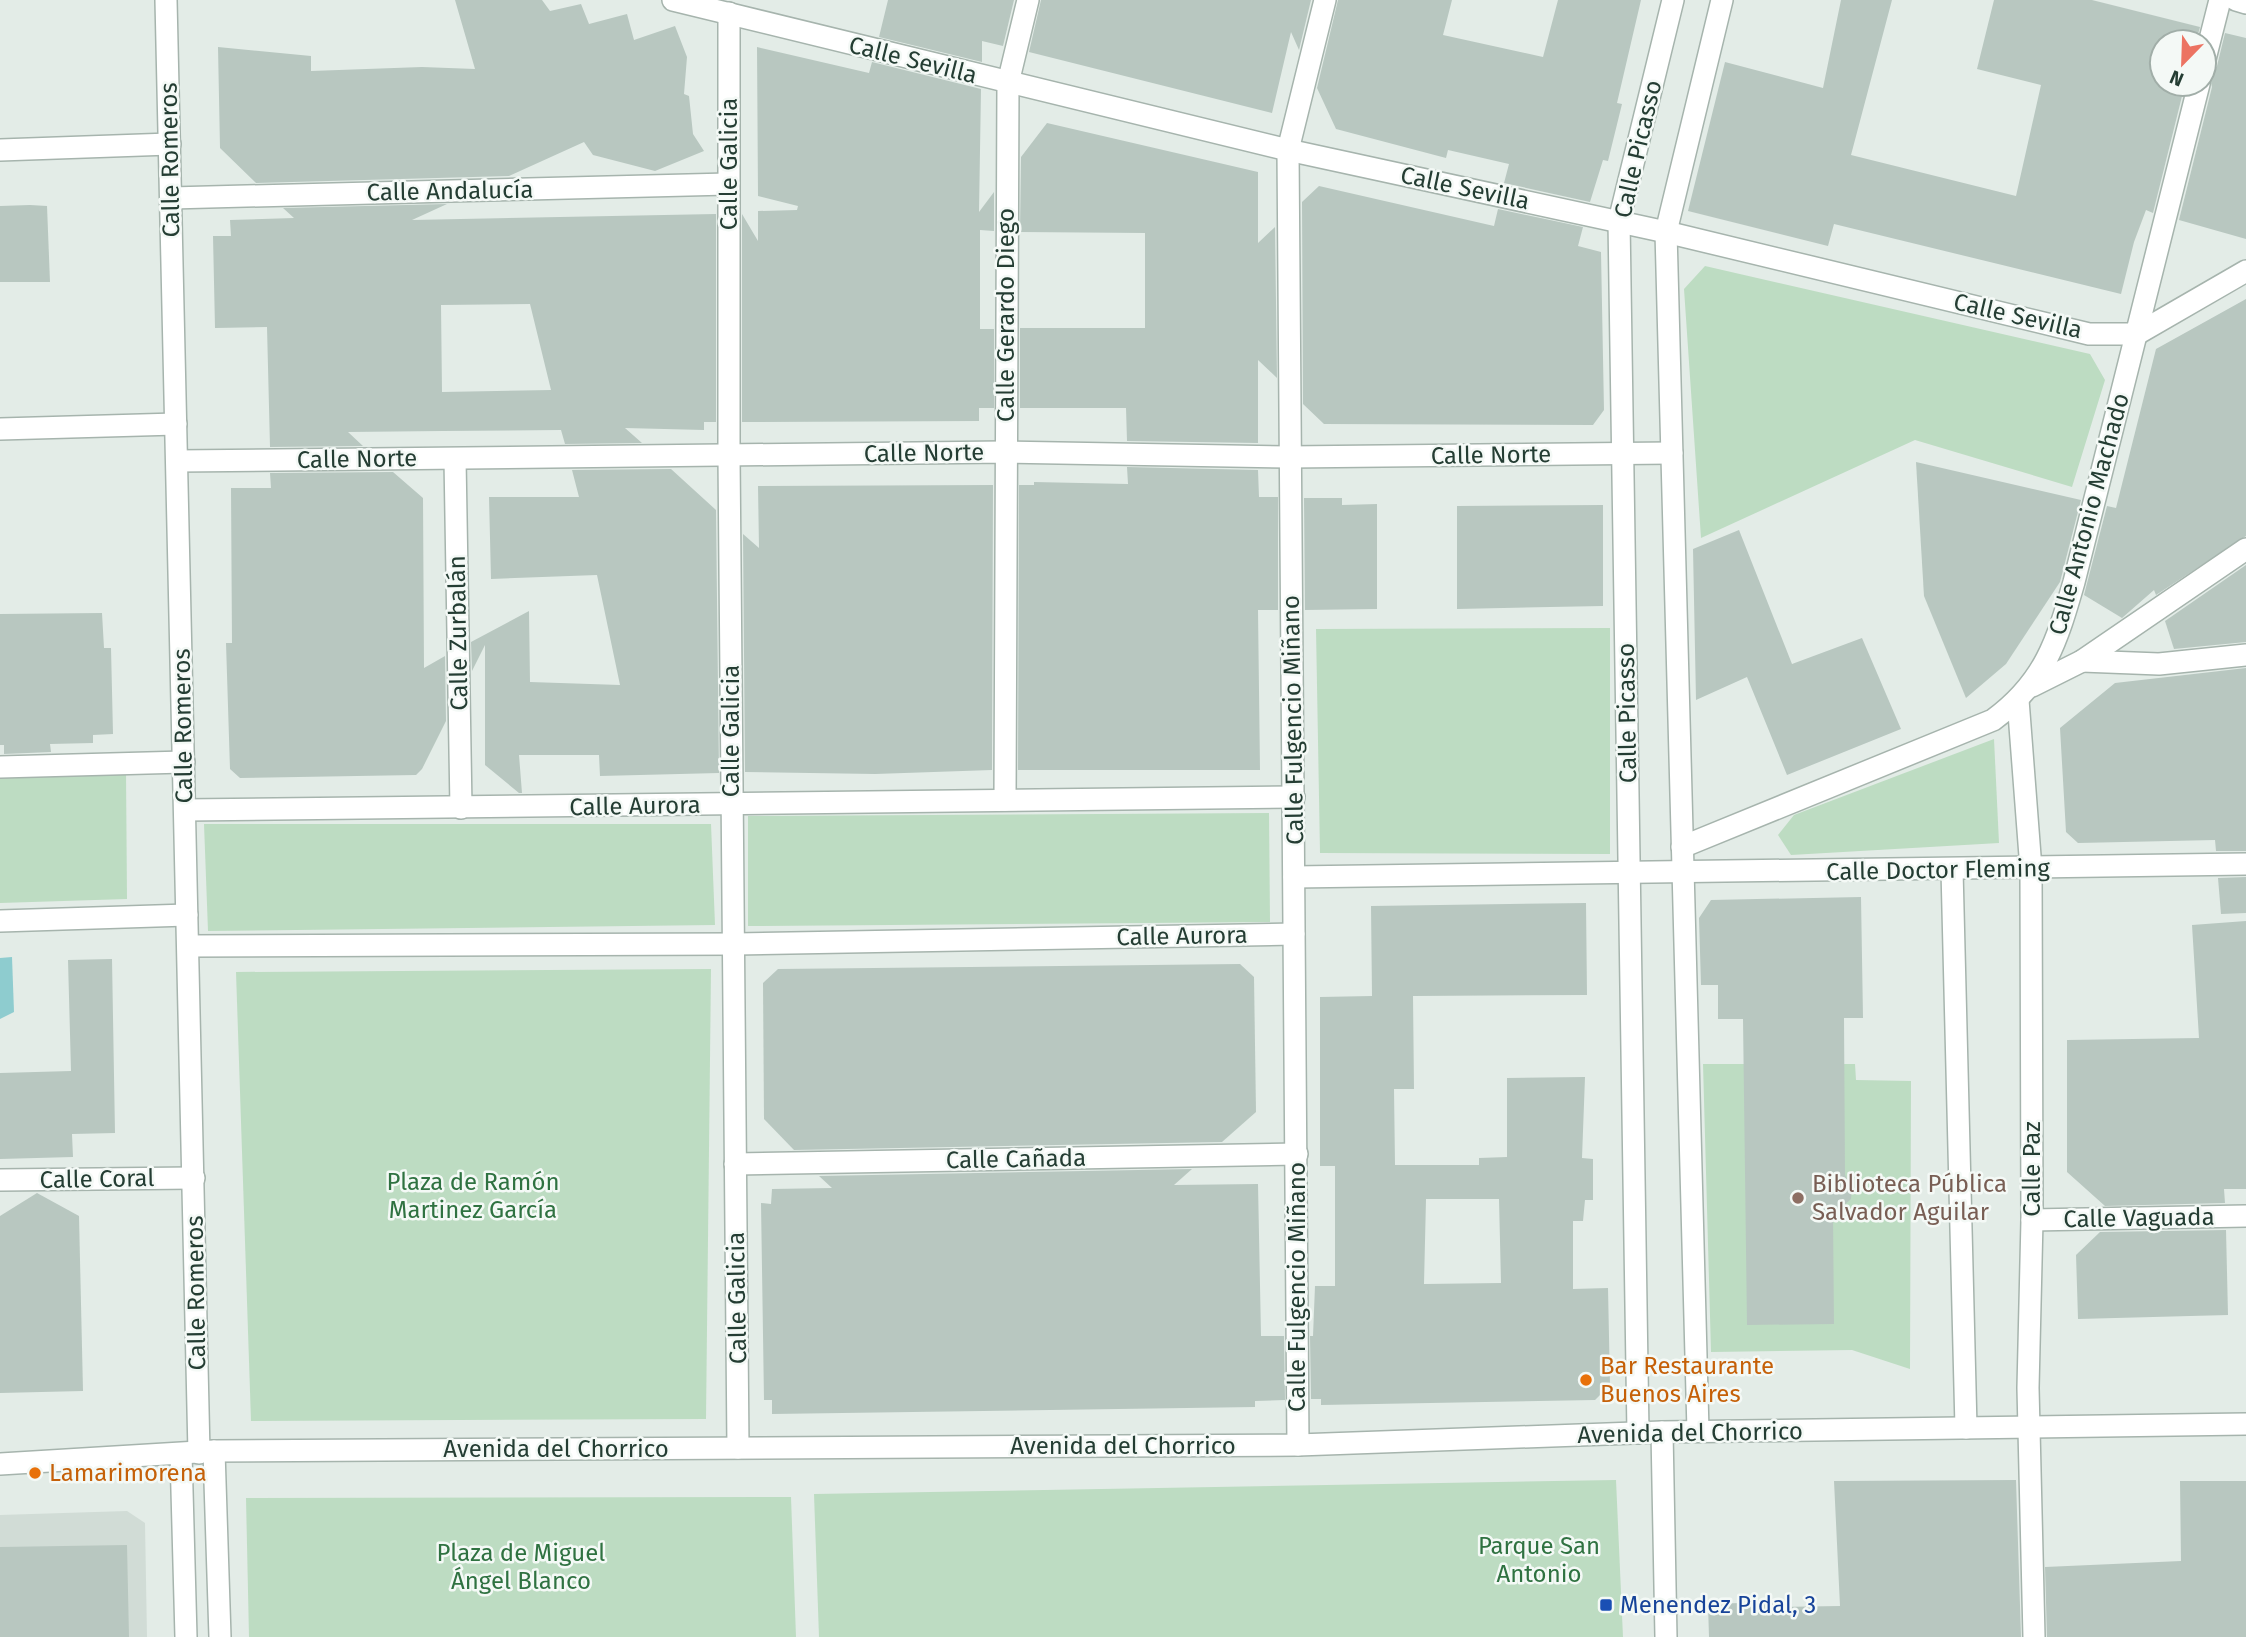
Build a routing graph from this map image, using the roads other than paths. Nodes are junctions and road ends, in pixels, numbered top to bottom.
1 (166, 0) edge
2 (673, 0) edge
3 (1028, 0) edge
4 (1325, 0) edge
5 (1673, 0) edge
6 (1722, 0) edge
7 (2220, 0) edge
8 (2236, 0) edge
9 (2246, 3) edge
10 (729, 13) junction
11 (2213, 28) edge
12 (1007, 83) junction
13 (2196, 98) edge
14 (170, 144) junction
15 (0, 150) edge
16 (1288, 150) junction
17 (729, 184) junction
18 (171, 198) junction
19 (1619, 222) junction
20 (1666, 232) junction
21 (2246, 271) edge
22 (2137, 334) junction
23 (176, 424) junction
24 (0, 429) edge
25 (1004, 453) junction
26 (1672, 453) junction
27 (1622, 454) junction
28 (729, 456) junction
29 (1289, 457) junction
30 (455, 459) junction
31 (177, 461) junction
32 (2246, 549) edge
33 (2246, 655) edge
34 (2082, 662) junction
35 (2025, 693) junction
36 (184, 762) junction
37 (0, 767) edge
38 (1294, 797) junction
39 (1005, 800) junction
40 (731, 805) junction
41 (461, 808) junction
42 (185, 810) junction
43 (1682, 847) junction
44 (2246, 864) edge
45 (2031, 869) junction
46 (1952, 870) junction
47 (1683, 872) junction
48 (1629, 873) junction
49 (1294, 877) junction
50 (187, 915) junction
51 (0, 921) edge
52 (1294, 934) junction
53 (736, 944) junction
54 (188, 946) junction
55 (1297, 1154) junction
56 (735, 1164) junction
57 (194, 1178) junction
58 (0, 1180) edge
59 (2246, 1216) edge
60 (2032, 1220) junction
61 (2246, 1424) edge
62 (2029, 1427) junction
63 (1966, 1428) junction
64 (1662, 1432) junction
65 (1698, 1432) junction
66 (1638, 1433) junction
67 (1298, 1445) junction
68 (738, 1448) junction
69 (198, 1453) junction
70 (0, 1464) edge
71 (186, 1637) edge
72 (220, 1637) edge
73 (1666, 1637) edge
74 (2034, 1637) edge

1 - 14 street, Calle Romeros
2 - 10 street, Calle Sevilla
3 - 12 street, Calle Gerardo Diego
4 - 16 street, Calle Fulgencio Miñano
5 - 19 street, Calle Picasso
6 - 20 street, Calle Picasso
7 - 11 street
8 - 9 street
10 - 12 street, Calle Sevilla
10 - 17 street, Calle Galicia
12 - 16 street, Calle Sevilla
12 - 25 street, Calle Gerardo Diego
13 - 22 street, Calle Antonio Machado
14 - 15 street
14 - 18 street, Calle Romeros
16 - 19 street, Calle Sevilla
16 - 29 street, Calle Fulgencio Miñano
17 - 18 street, Calle Andalucía
17 - 28 street, Calle Galicia
18 - 23 street, Calle Romeros
19 - 20 street, Calle Sevilla
19 - 27 street, Calle Picasso
20 - 22 street, Calle Sevilla
20 - 26 street, Calle Picasso
21 - 22 street
22 - 35 street, Calle Antonio Machado
23 - 24 street
23 - 31 street, Calle Romeros
25 - 28 street, Calle Norte
25 - 29 street, Calle Norte
25 - 39 street, Calle Gerardo Diego
26 - 27 street, Calle Norte
26 - 43 street, Calle Picasso
27 - 29 street, Calle Norte
27 - 48 street, Calle Picasso
28 - 30 street, Calle Norte
28 - 40 street, Calle Galicia
29 - 38 street, Calle Fulgencio Miñano
30 - 31 street, Calle Norte
30 - 41 street, Calle Zurbalán
31 - 36 street, Calle Romeros
32 - 34 street
33 - 34 street
34 - 35 street
35 - 43 street, Calle Antonio Machado
35 - 45 street, Calle Paz
36 - 37 street
36 - 42 street, Calle Romeros
38 - 39 street, Calle Aurora
38 - 49 street, Calle Fulgencio Miñano
39 - 40 street, Calle Aurora
40 - 41 street, Calle Aurora
40 - 53 street, Calle Galicia
41 - 42 street, Calle Aurora
42 - 50 street, Calle Romeros
43 - 47 street, Calle Picasso
44 - 45 street, Calle Doctor Fleming
45 - 46 street, Calle Doctor Fleming
45 - 60 street, Calle Paz
46 - 47 street, Calle Doctor Fleming
46 - 63 street
47 - 48 street, Calle Doctor Fleming
47 - 65 street, Calle Picasso
48 - 49 street
48 - 66 street, Calle Picasso
49 - 52 street, Calle Fulgencio Miñano
50 - 51 street
50 - 54 street, Calle Romeros
52 - 53 street, Calle Aurora
52 - 55 street, Calle Fulgencio Miñano
53 - 54 street, Calle Aurora
53 - 56 street, Calle Galicia
54 - 57 street, Calle Romeros
55 - 56 street, Calle Cañada
55 - 67 street, Calle Fulgencio Miñano
56 - 68 street, Calle Galicia
57 - 58 street, Calle Coral
57 - 69 street, Calle Romeros
59 - 60 street, Calle Vaguada
60 - 62 street, Calle Paz
61 - 62 street, Avenida del Chorrico
62 - 63 street, Avenida del Chorrico
62 - 74 street, Calle Paz
63 - 65 street, Avenida del Chorrico
64 - 65 street, Avenida del Chorrico
64 - 66 street, Avenida del Chorrico
64 - 73 street
66 - 67 street, Avenida del Chorrico
67 - 68 street, Avenida del Chorrico
68 - 69 street, Avenida del Chorrico
69 - 70 street, Avenida del Chorrico
69 - 71 street
69 - 72 street

